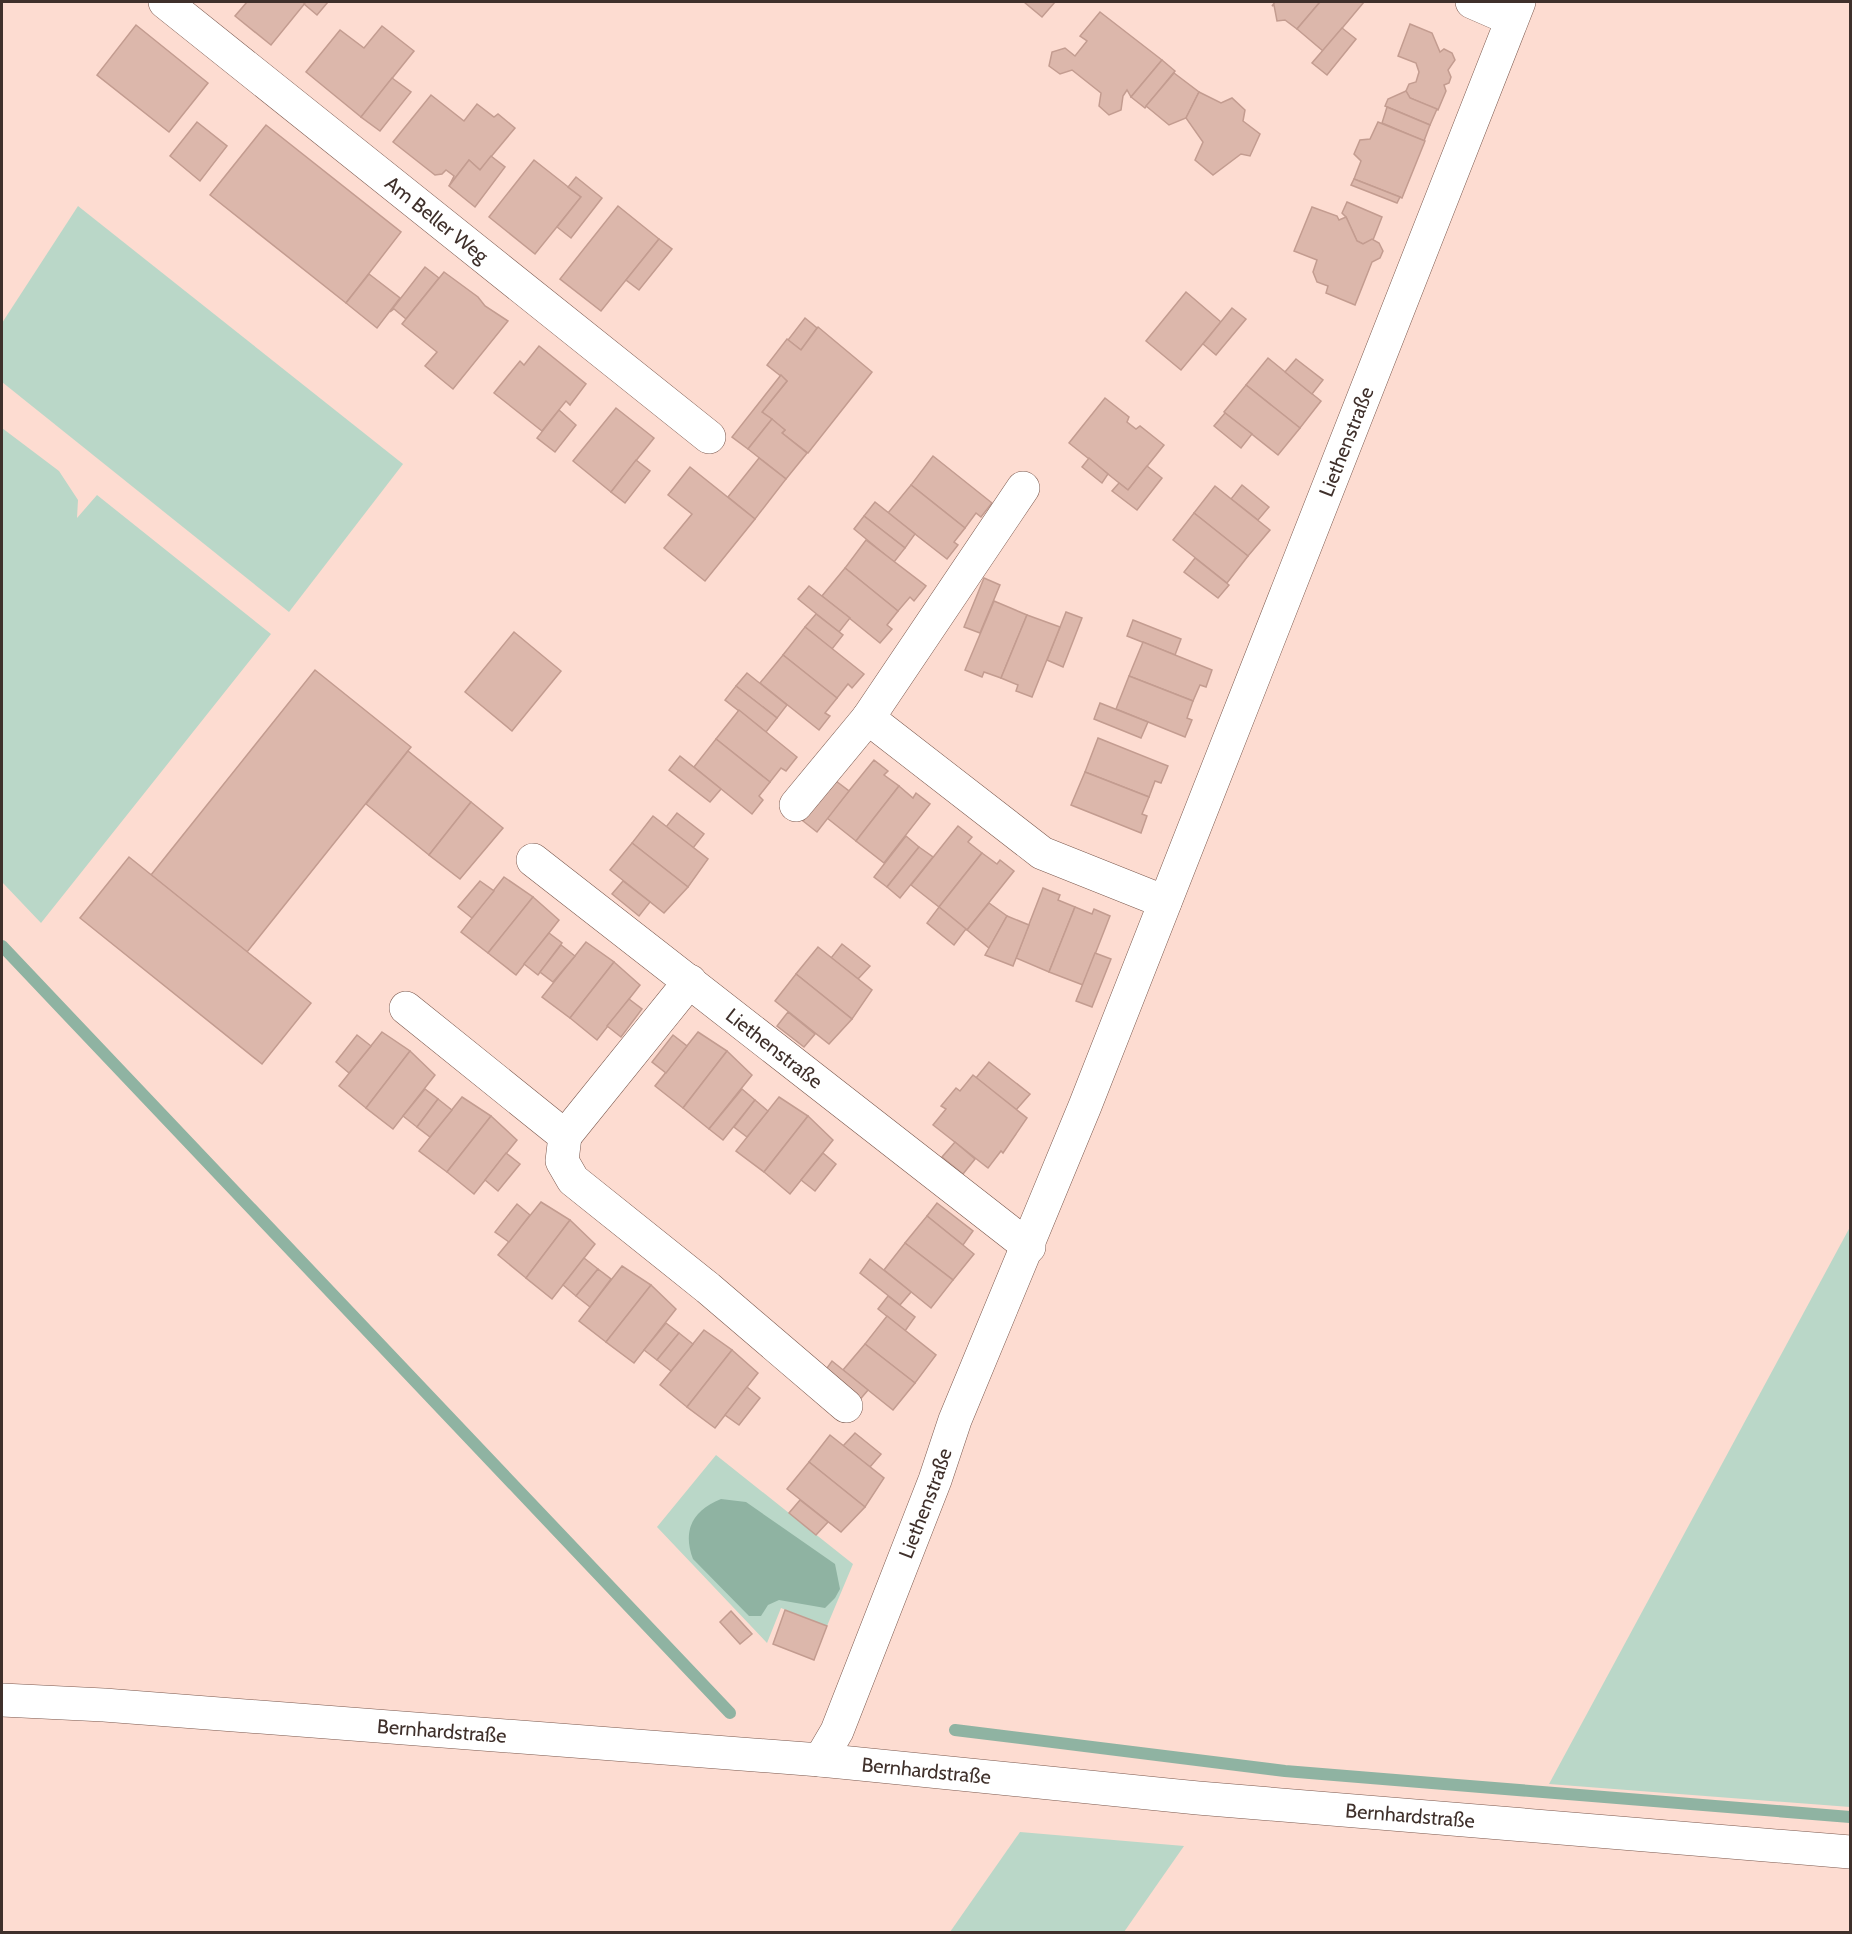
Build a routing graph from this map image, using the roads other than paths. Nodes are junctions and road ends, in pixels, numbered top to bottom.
1 (165, 2) edge
2 (1472, 2) edge
3 (1515, 10) edge
4 (709, 437) dead end
5 (1023, 488) dead end
6 (868, 718) junction
7 (796, 805) dead end
8 (533, 860) dead end
9 (1165, 902) junction
10 (690, 981) junction
11 (406, 1008) dead end
12 (565, 1136) junction
13 (1029, 1247) junction
14 (846, 1406) dead end
15 (2, 1700) edge
16 (820, 1760) junction
17 (1851, 1852) edge

1 - 4 street, Am Beller Weg
2 - 3 street, Liethenstraße
3 - 9 street, Liethenstraße
5 - 6 street
6 - 7 street
6 - 9 street
8 - 10 street, Liethenstraße
9 - 13 street, Liethenstraße
10 - 12 street
10 - 13 street, Liethenstraße
11 - 12 street
12 - 14 street
13 - 16 street, Liethenstraße
15 - 16 street, Bernhardstraße
16 - 17 street, Bernhardstraße

